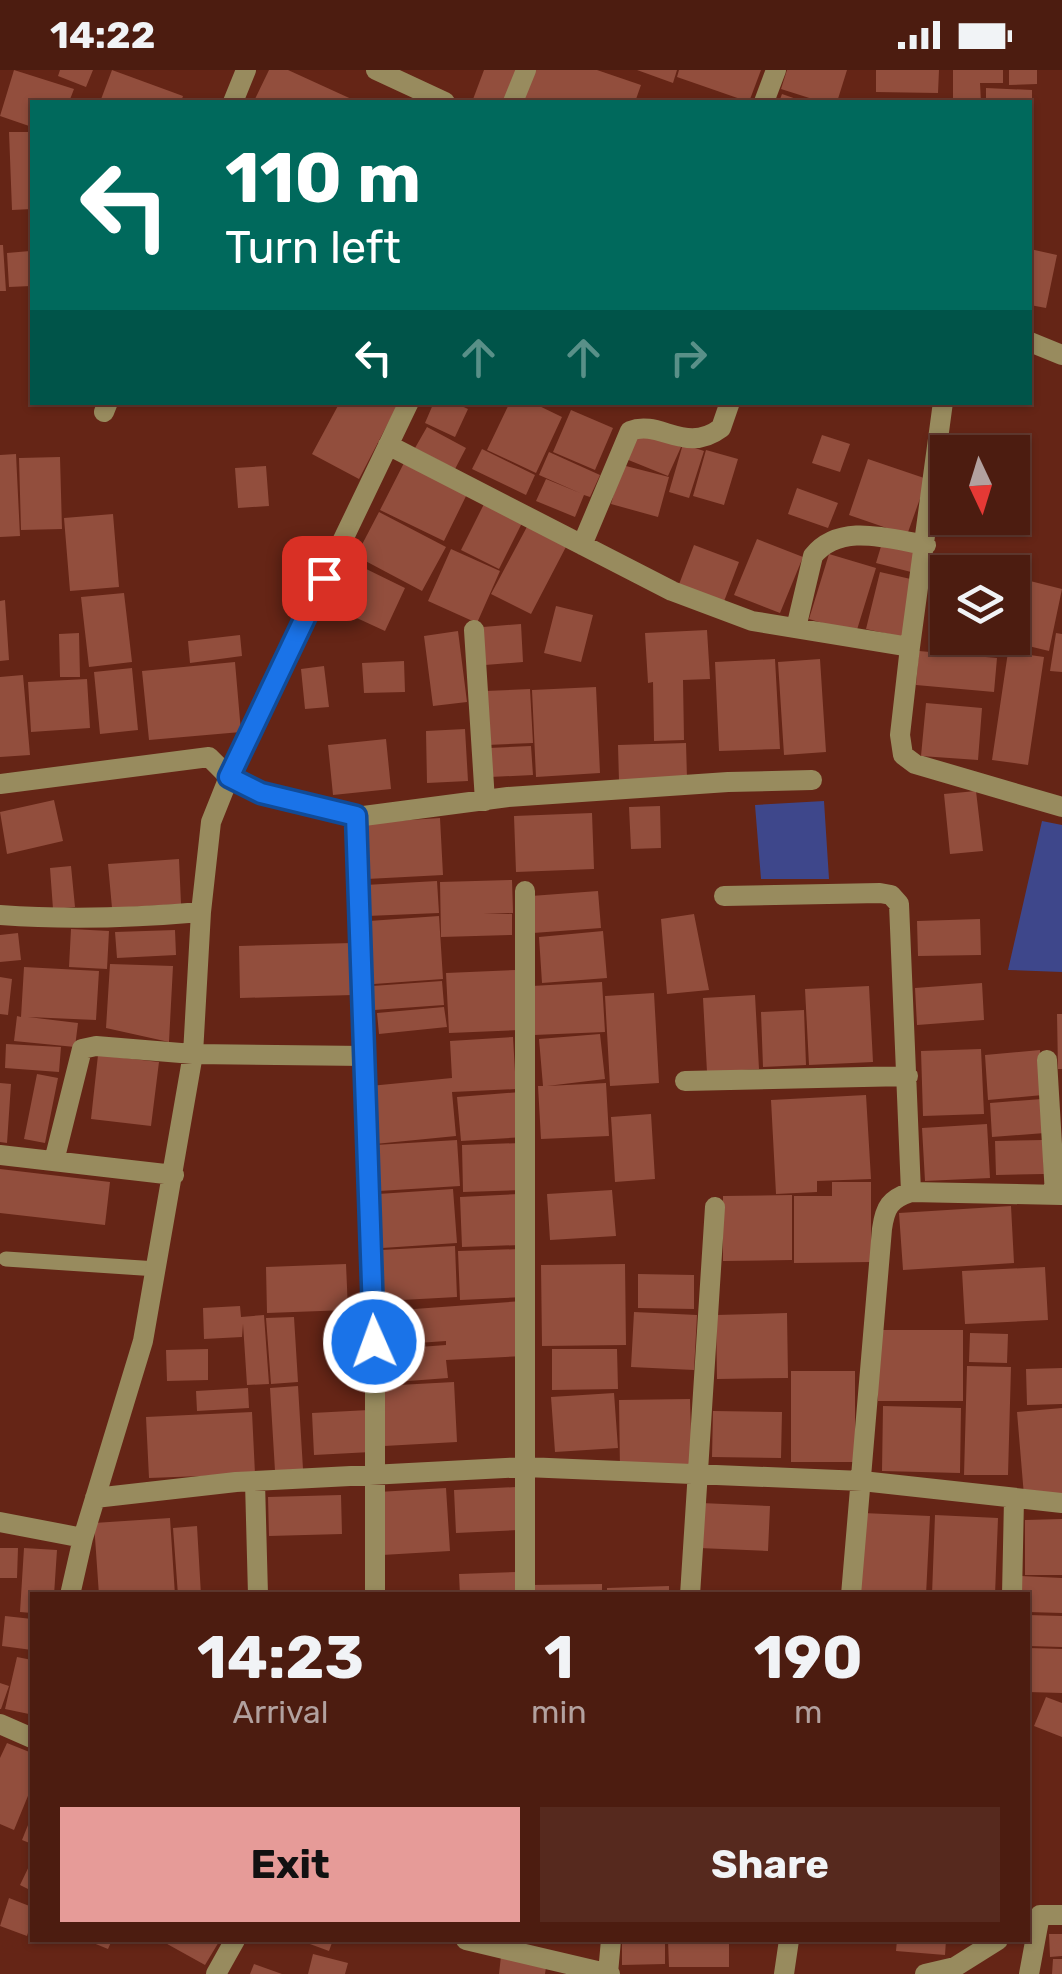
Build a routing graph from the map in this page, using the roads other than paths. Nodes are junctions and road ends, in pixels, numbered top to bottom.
1 (246, 70) edge
2 (376, 70) edge
3 (526, 70) edge
4 (776, 70) edge
5 (234, 100) edge
6 (441, 100) edge
7 (513, 100) edge
8 (765, 100) edge
9 (1032, 343) edge
10 (1062, 355) edge
11 (408, 405) edge
12 (729, 405) edge
13 (943, 405) edge
14 (388, 446) junction
15 (582, 545) junction
16 (926, 545) junction
17 (796, 628) junction
18 (474, 630) dead end
19 (910, 647) junction
20 (229, 777) junction
21 (812, 780) dead end
22 (0, 784) edge
23 (485, 800) junction
24 (1062, 807) edge
25 (356, 816) junction
26 (525, 891) dead end
27 (724, 896) dead end
28 (201, 912) junction
29 (0, 914) edge
30 (193, 1054) junction
31 (364, 1056) junction
32 (1046, 1060) dead end
33 (908, 1076) junction
34 (685, 1081) dead end
35 (0, 1155) edge
36 (54, 1161) junction
37 (174, 1175) junction
38 (910, 1192) junction
39 (1058, 1195) edge
40 (716, 1207) dead end
41 (6, 1259) dead end
42 (157, 1269) junction
43 (525, 1467) junction
44 (696, 1474) junction
45 (374, 1476) junction
46 (862, 1480) junction
47 (255, 1482) junction
48 (95, 1498) junction
49 (1014, 1499) junction
50 (1062, 1503) edge
51 (0, 1522) edge
52 (83, 1538) junction
53 (71, 1592) edge
54 (258, 1592) edge
55 (375, 1592) edge
56 (525, 1592) edge
57 (690, 1592) edge
58 (851, 1592) edge
59 (1012, 1592) edge
60 (0, 1724) edge
61 (30, 1737) edge
62 (1062, 1898) edge
63 (1062, 1915) edge
64 (1034, 1919) edge
65 (234, 1942) edge
66 (474, 1942) edge
67 (611, 1942) edge
68 (788, 1942) edge
69 (995, 1942) edge
70 (216, 1974) edge
71 (609, 1974) edge
72 (784, 1974) edge
73 (925, 1974) edge
74 (1028, 1974) edge

1 - 5 street
2 - 6 street
3 - 7 street
4 - 8 street
9 - 10 street
11 - 14 street
12 - 15 street
13 - 16 street
14 - 15 street
14 - 20 street
15 - 17 street
16 - 17 street
16 - 19 street
17 - 19 street
18 - 23 street
19 - 24 street
20 - 22 street
20 - 25 street
20 - 28 street
21 - 23 street
23 - 25 street
25 - 31 street
26 - 43 street
27 - 33 street
28 - 29 street
28 - 30 street
30 - 31 street
30 - 36 street
30 - 37 street
31 - 45 street
32 - 39 street
33 - 34 street
33 - 38 street
35 - 36 street
36 - 37 street
37 - 42 street
38 - 39 street
38 - 46 street
40 - 44 street
41 - 42 lane
42 - 48 street
43 - 44 street
43 - 45 street
43 - 56 street
44 - 46 street
44 - 57 street
45 - 47 street
45 - 55 street
46 - 49 street
46 - 58 street
47 - 48 street
47 - 54 street
48 - 52 street
49 - 50 street
49 - 59 street
51 - 52 street
52 - 53 street
60 - 61 street
62 - 64 street
63 - 64 street
64 - 74 street
65 - 70 street
66 - 71 street
67 - 71 street
68 - 72 street
69 - 73 street

